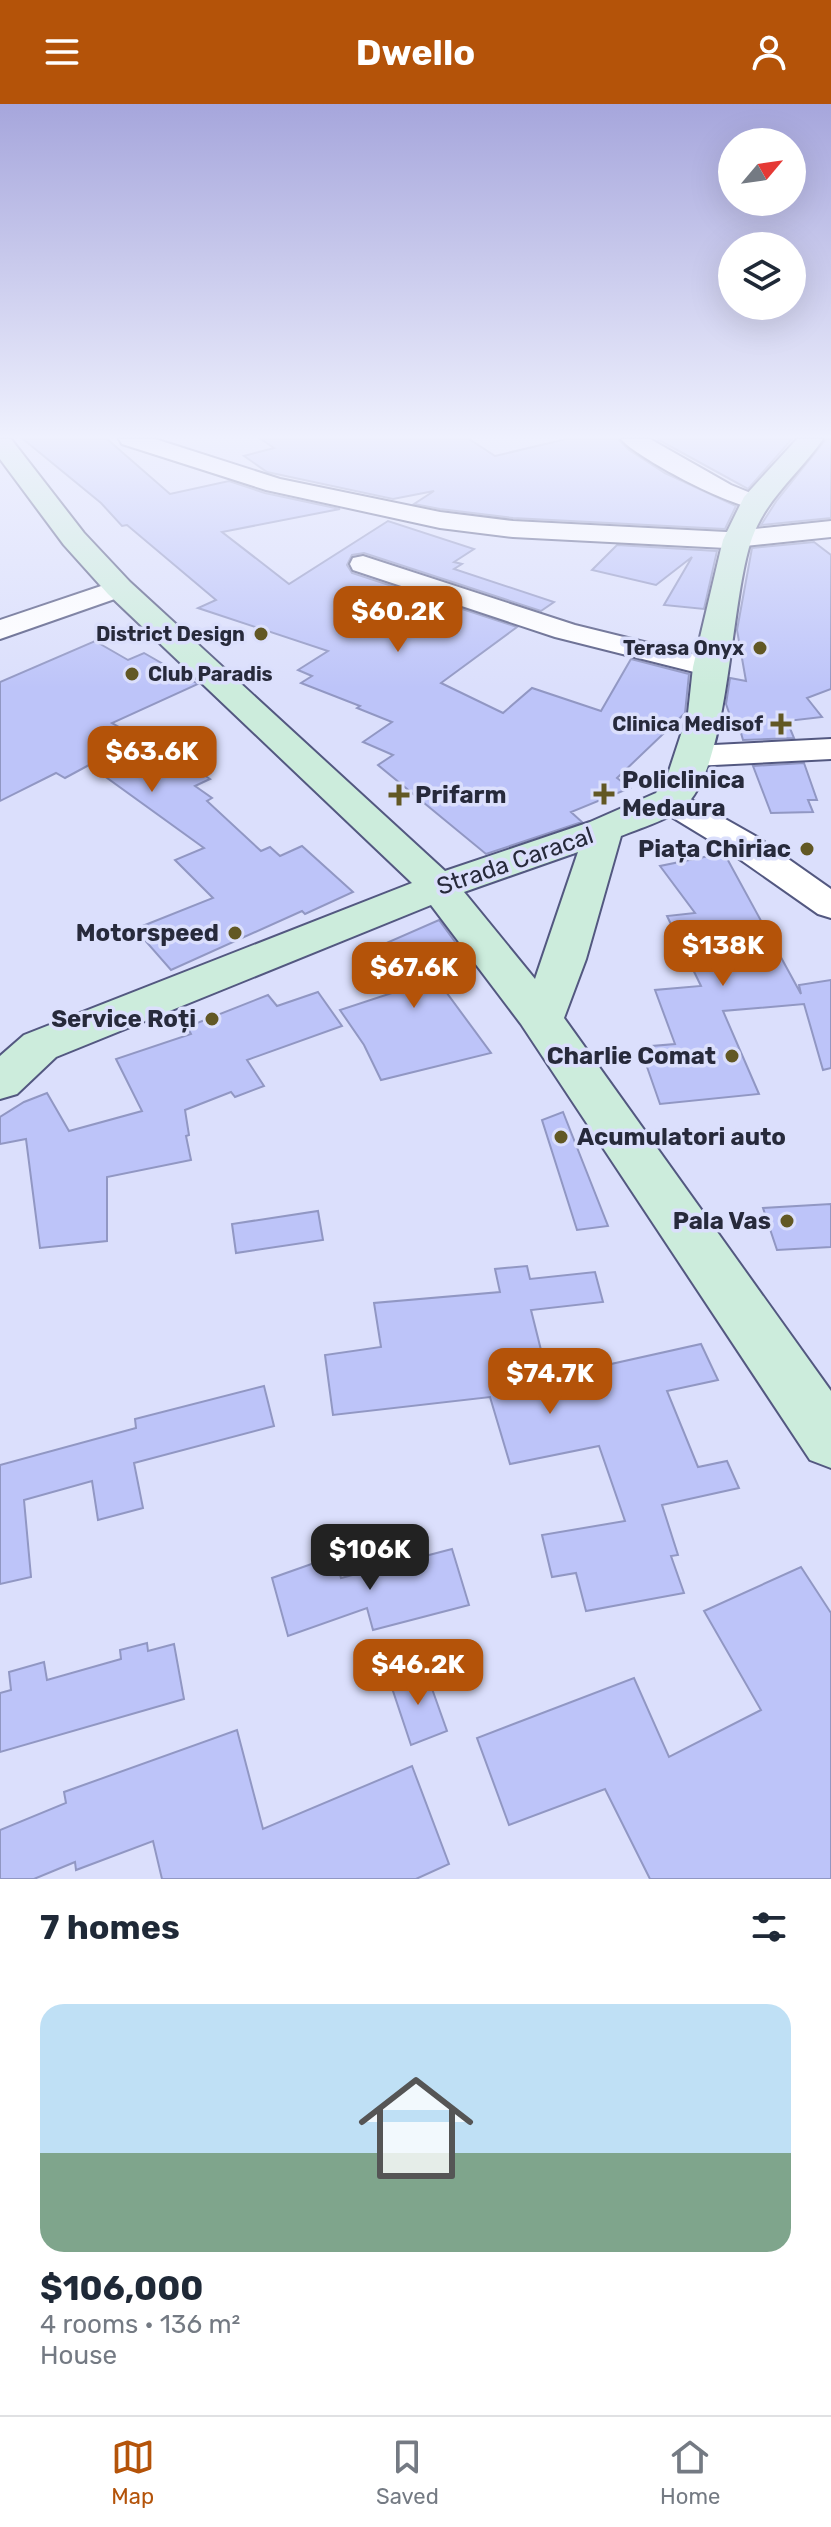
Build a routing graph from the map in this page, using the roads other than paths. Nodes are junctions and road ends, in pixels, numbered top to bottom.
1 (61, 522) edge
2 (460, 522) edge
3 (745, 522) edge
4 (831, 529) edge
5 (737, 540) junction
6 (363, 564) dead end
7 (119, 588) junction
8 (0, 630) edge
9 (710, 667) junction
10 (831, 749) edge
11 (694, 756) junction
12 (669, 801) junction
13 (604, 830) junction
14 (438, 887) junction
15 (831, 906) edge
16 (542, 1017) junction
17 (0, 1082) edge
18 (831, 1441) edge

1 - 7 main road
2 - 5 street
3 - 5 main road
4 - 5 street
5 - 9 main road
6 - 9 street
7 - 8 street
7 - 14 main road
9 - 11 main road
10 - 11 street
11 - 12 main road
12 - 13 main road, Strada Caracal
12 - 15 street
13 - 14 main road, Strada Caracal
13 - 16 main road
14 - 16 main road
14 - 17 main road, Strada Caracal
16 - 18 main road

